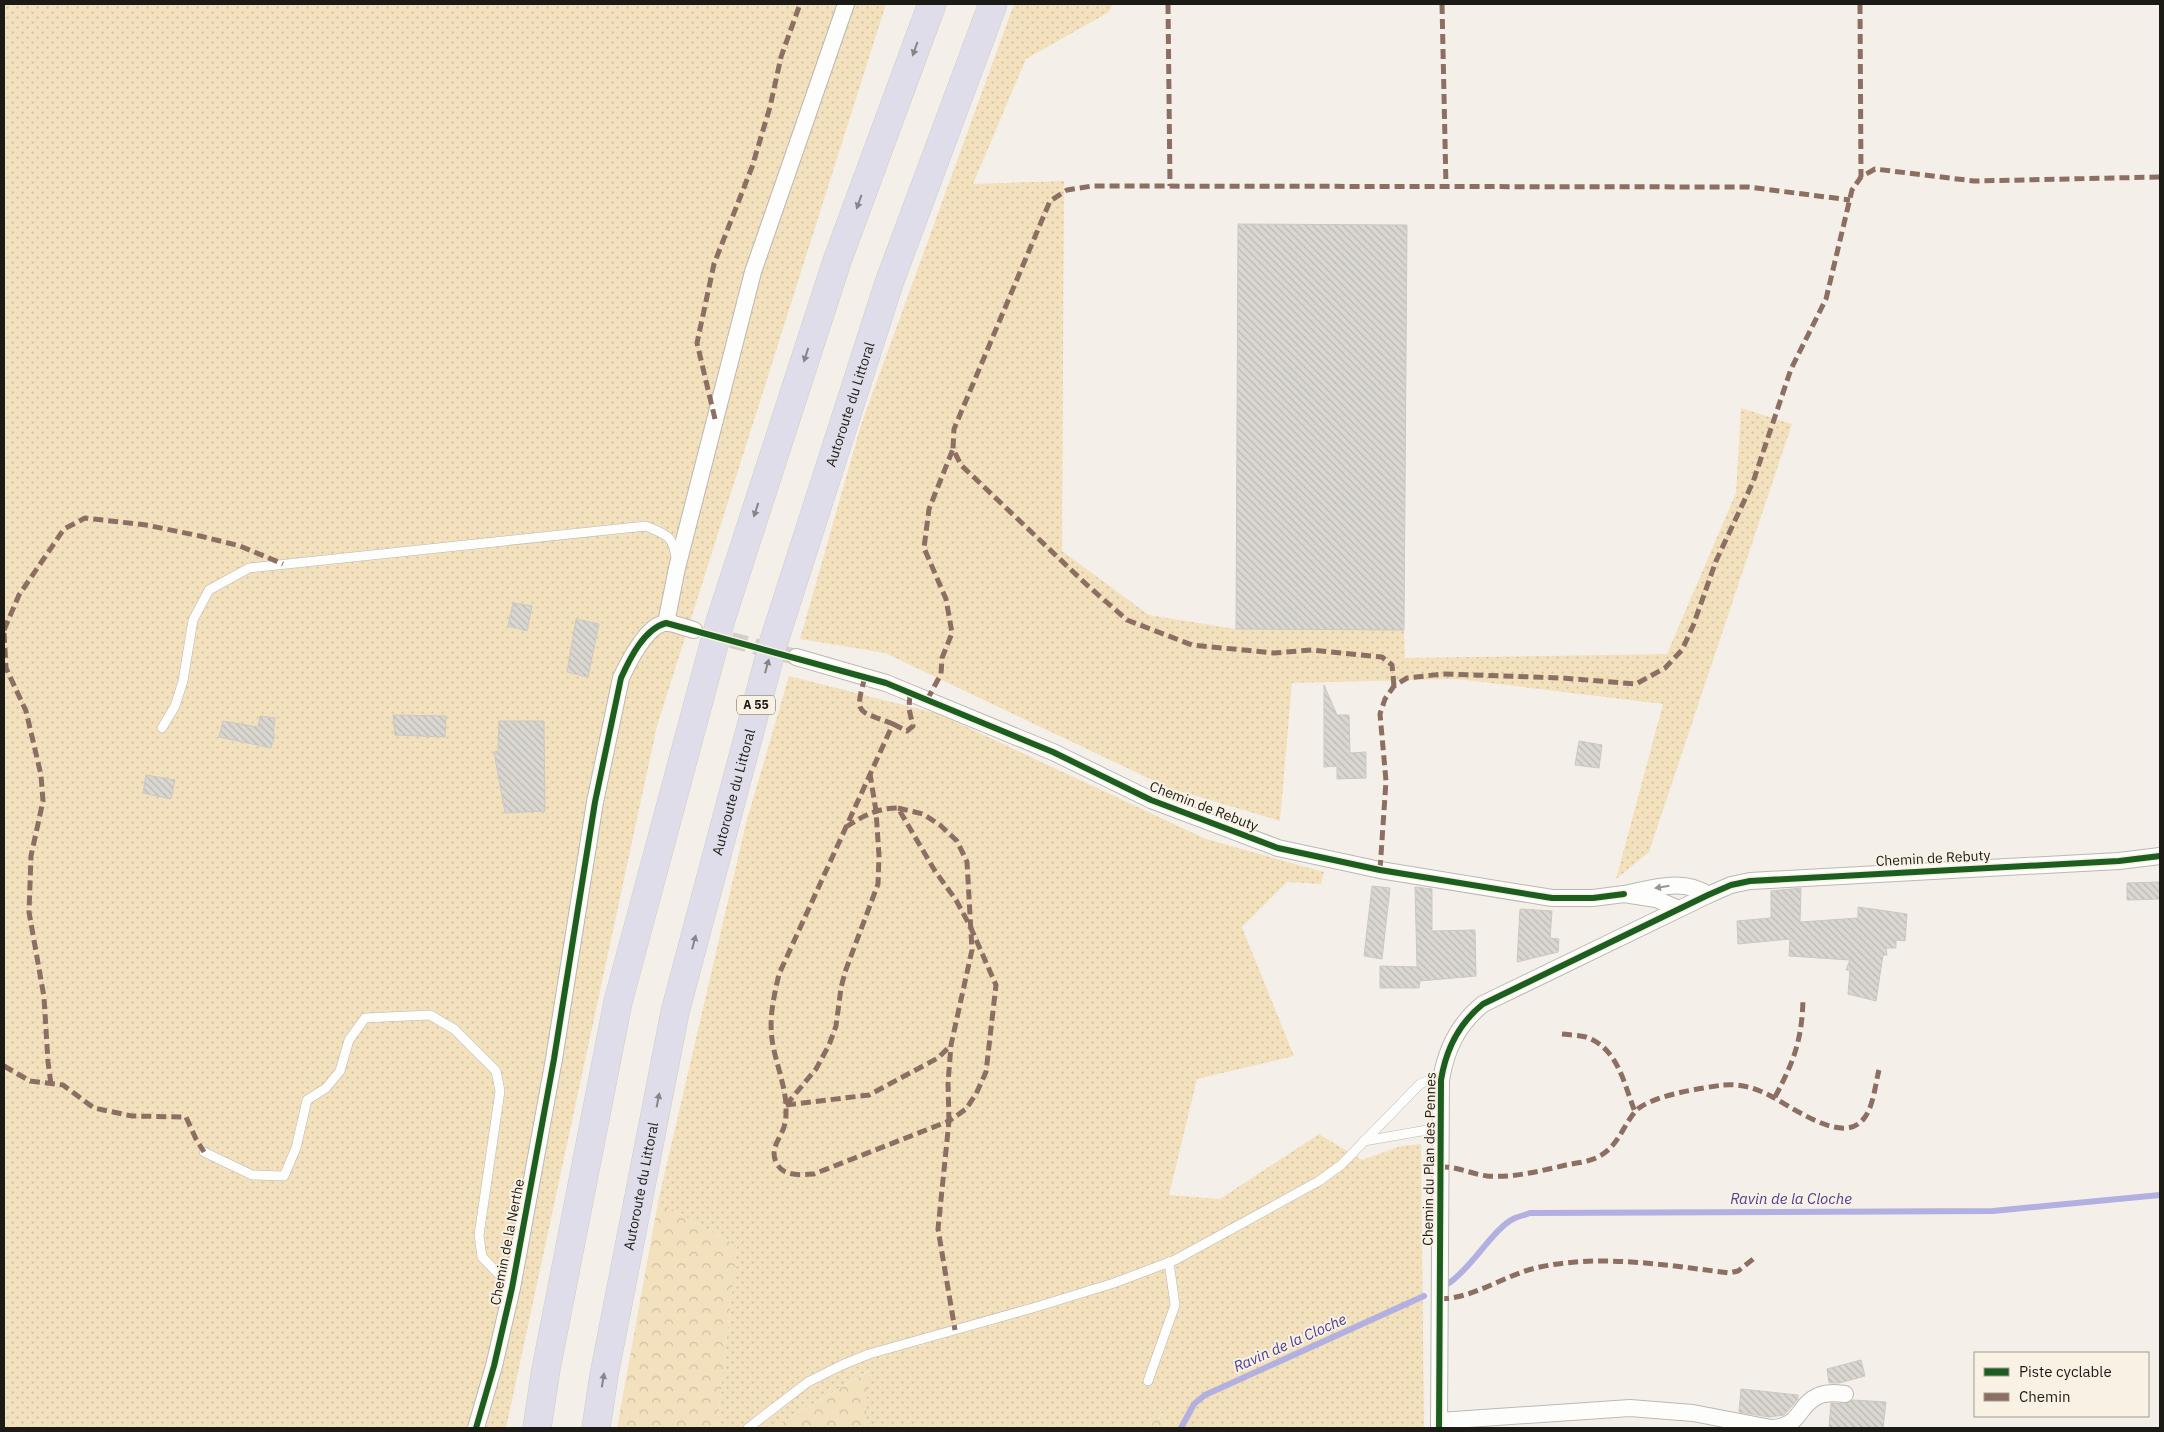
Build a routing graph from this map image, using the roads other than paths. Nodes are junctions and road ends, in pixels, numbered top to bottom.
1 (846, 4) edge
2 (932, 4) edge
3 (993, 4) edge
4 (677, 568) junction
5 (666, 622) junction
6 (694, 630) tunnel mouth
7 (796, 656) tunnel mouth
8 (162, 728) dead end
9 (2160, 856) edge
10 (1624, 894) junction
11 (1708, 895) junction
12 (1679, 909) junction
13 (1441, 1080) junction
14 (1439, 1128) junction
15 (1364, 1141) junction
16 (204, 1152) dead end
17 (1169, 1262) junction
18 (512, 1288) junction
19 (1148, 1381) dead end
20 (1845, 1394) dead end
21 (1439, 1424) edge
22 (476, 1428) edge
23 (537, 1428) edge
24 (596, 1428) edge
25 (748, 1428) edge

1 - 4 street
2 -> 23 highway
24 -> 3 highway, Autoroute du Littoral / A 55
4 - 5 street
4 - 8 lane
5 - 6 street
5 - 18 street, Chemin de la Nerthe
7 - 10 street, Chemin de Rebuty
9 - 11 street, Chemin de Rebuty
11 -> 10 street, Chemin de Rebuty
10 - 12 street, Chemin de Rebuty
11 - 12 street, Chemin du Plan des Pennes
12 - 13 street, Chemin du Plan des Pennes
13 - 14 street, Chemin du Plan des Pennes
13 - 15 lane
14 - 15 lane
14 - 21 street, Chemin du Plan des Pennes
15 - 17 lane
16 - 18 lane
17 - 19 lane
17 - 25 lane
18 - 22 street, Chemin de la Nerthe
20 - 21 street

